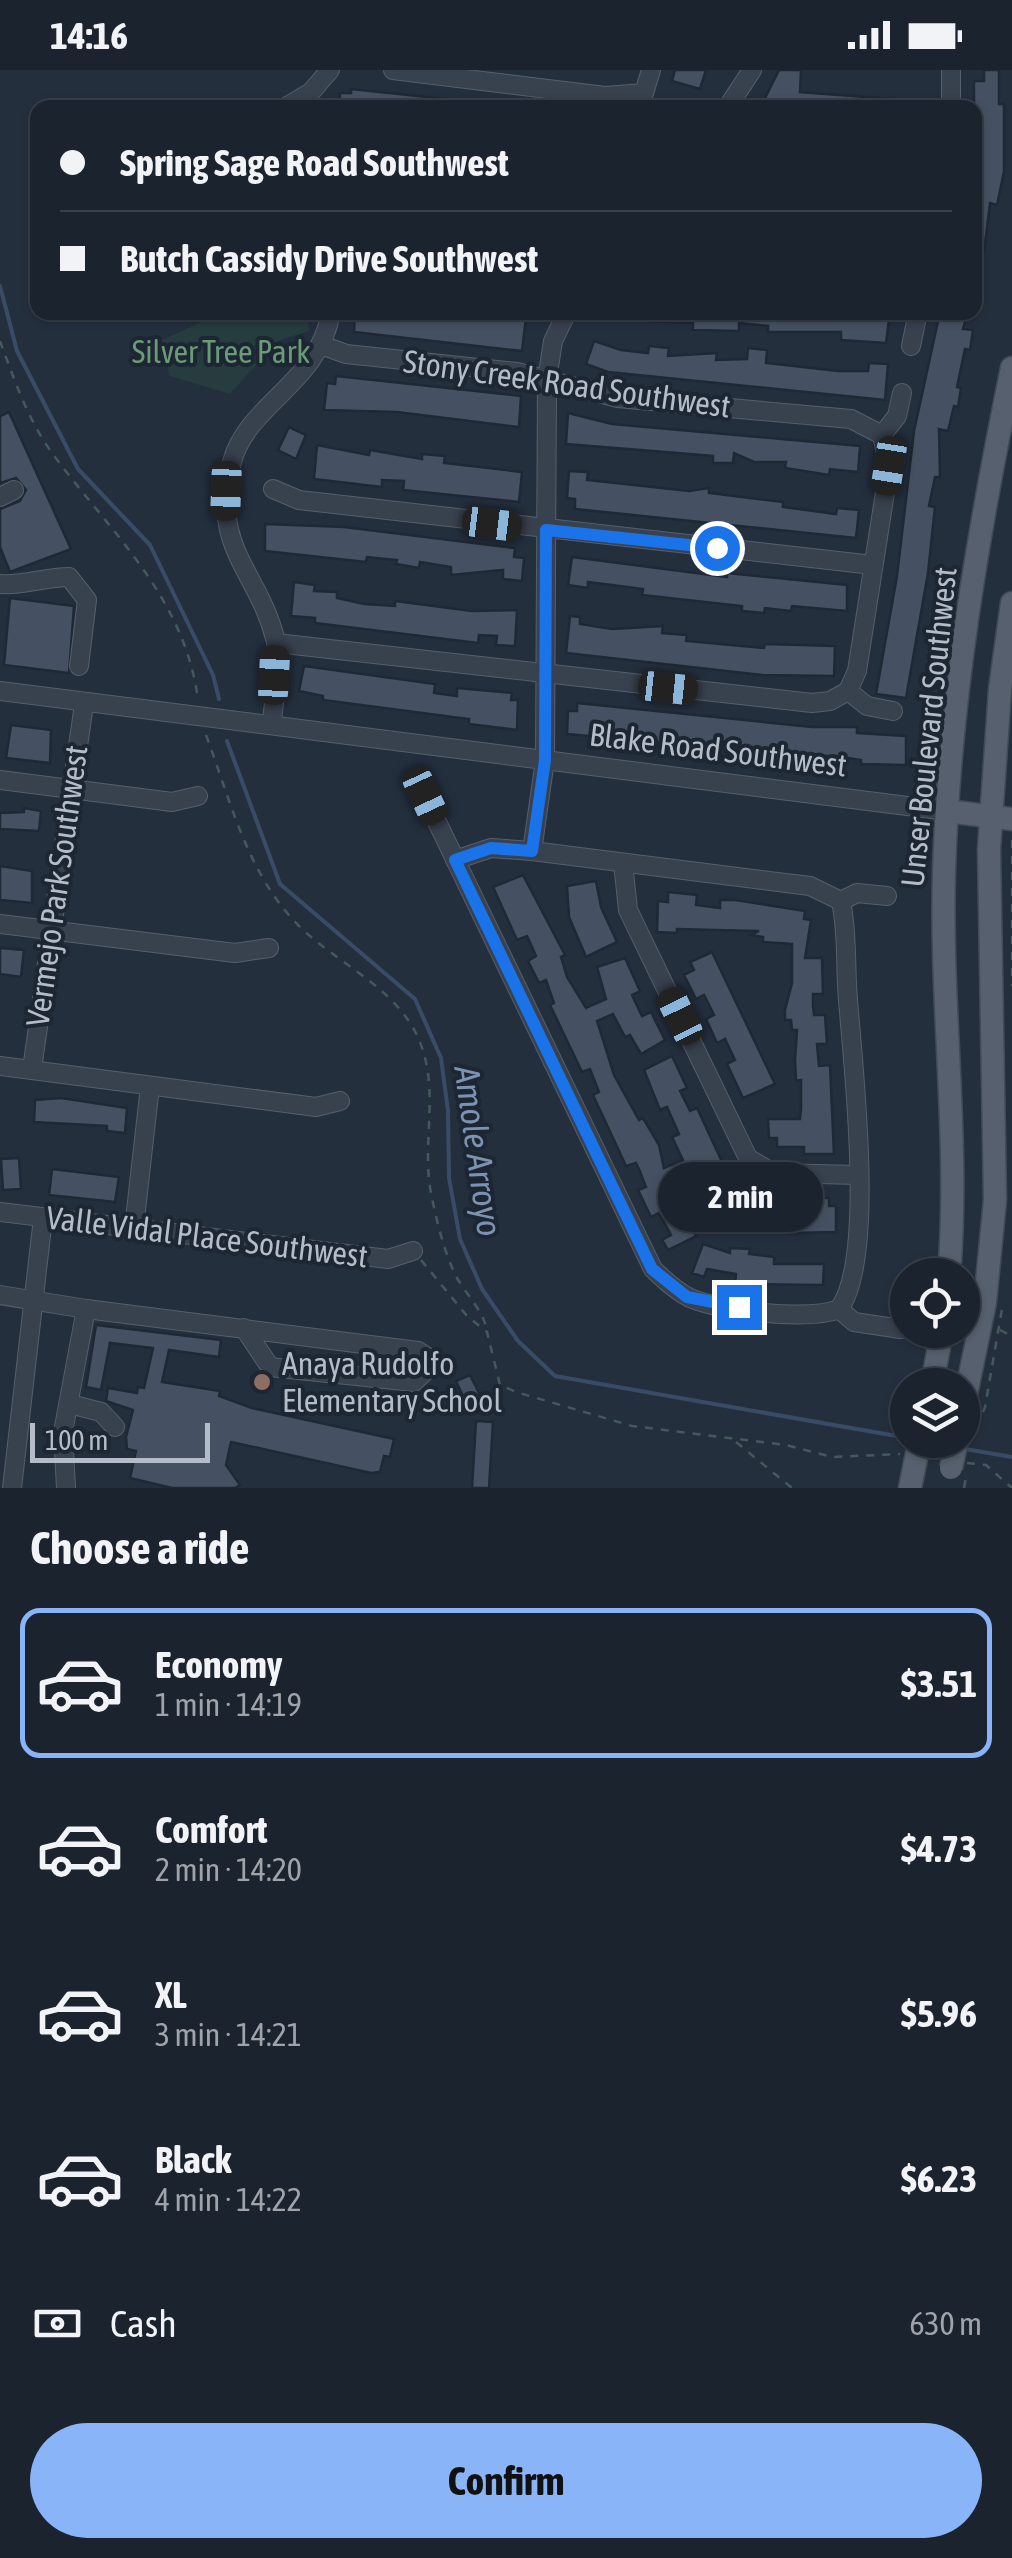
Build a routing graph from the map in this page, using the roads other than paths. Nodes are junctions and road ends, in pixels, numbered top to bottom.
1 (330, 70) edge
2 (393, 70) edge
3 (651, 70) edge
4 (752, 70) edge
5 (951, 70) edge
6 (298, 100) edge
7 (732, 100) edge
8 (951, 100) edge
9 (329, 320) edge
10 (563, 320) edge
11 (916, 320) edge
12 (321, 345) junction
13 (911, 346) dead end
14 (1012, 368) edge
15 (547, 380) junction
16 (902, 392) dead end
17 (882, 435) junction
18 (273, 490) dead end
19 (546, 530) junction
20 (873, 566) junction
21 (0, 584) edge
22 (1012, 603) edge
23 (276, 643) junction
24 (80, 666) dead end
25 (545, 674) junction
26 (0, 691) edge
27 (848, 691) junction
28 (84, 704) junction
29 (894, 711) dead end
30 (272, 726) junction
31 (545, 760) junction
32 (0, 780) edge
33 (70, 788) junction
34 (198, 796) dead end
35 (425, 796) dead end
36 (947, 812) junction
37 (1001, 818) edge
38 (532, 851) junction
39 (455, 860) junction
40 (623, 862) junction
41 (888, 896) dead end
42 (841, 901) junction
43 (0, 924) edge
44 (49, 930) junction
45 (269, 948) dead end
46 (0, 1066) edge
47 (32, 1070) junction
48 (150, 1086) junction
49 (340, 1100) dead end
50 (858, 1175) junction
51 (0, 1212) edge
52 (43, 1218) junction
53 (134, 1228) junction
54 (414, 1252) road end
55 (950, 1258) edge
56 (0, 1296) edge
57 (32, 1299) junction
58 (86, 1309) junction
59 (838, 1310) junction
60 (890, 1327) edge
61 (244, 1328) junction
62 (972, 1368) edge
63 (70, 1404) junction
64 (115, 1427) dead end
65 (0, 1430) edge
66 (20, 1432) junction
67 (912, 1458) edge
68 (12, 1488) edge
69 (66, 1488) edge
70 (910, 1488) edge

1 - 6 street
2 - 3 street
4 - 7 street
5 - 8 street
9 - 12 street
10 - 15 street
11 - 13 street
12 - 15 street, Stony Creek Road Southwest
12 - 23 street
14 - 36 main road, Unser Boulevard Southwest
15 - 17 street, Stony Creek Road Southwest
15 - 19 street
16 - 17 street
17 - 20 street
18 - 19 street
19 - 20 street
19 - 25 street
20 - 27 street
21 - 24 street
22 - 37 main road, Unser Boulevard Southwest
23 - 25 street
23 - 30 street
25 - 27 street
25 - 31 street
26 - 28 street, Blake Road Southwest
27 - 29 street
28 - 30 street, Blake Road Southwest
28 - 33 street, Vermejo Park Southwest
30 - 31 street, Blake Road Southwest
31 - 36 street, Blake Road Southwest
31 - 38 street
32 - 33 street
33 - 34 street
33 - 44 street, Vermejo Park Southwest
35 - 39 street
36 - 37 main road, Blake Road Southwest
36 - 55 main road, Unser Boulevard Southwest
37 - 62 main road, Unser Boulevard Southwest
38 - 39 street
38 - 40 street
39 - 59 street
40 - 42 street
40 - 50 street
41 - 42 street
42 - 50 street
43 - 44 street
44 - 45 street
44 - 47 street, Vermejo Park Southwest
46 - 47 street
47 - 48 street
48 - 49 street
48 - 53 street
50 - 59 street
51 - 52 street, Valle Vidal Place Southwest
52 - 53 street, Valle Vidal Place Southwest
52 - 57 street
53 - 54 street, Valle Vidal Place Southwest
56 - 57 street
57 - 58 street
57 - 66 street
58 - 61 street
58 - 63 street
59 - 60 street
61 - 61 street
63 - 64 street
63 - 69 street
65 - 66 street
66 - 68 street
67 - 70 main road

